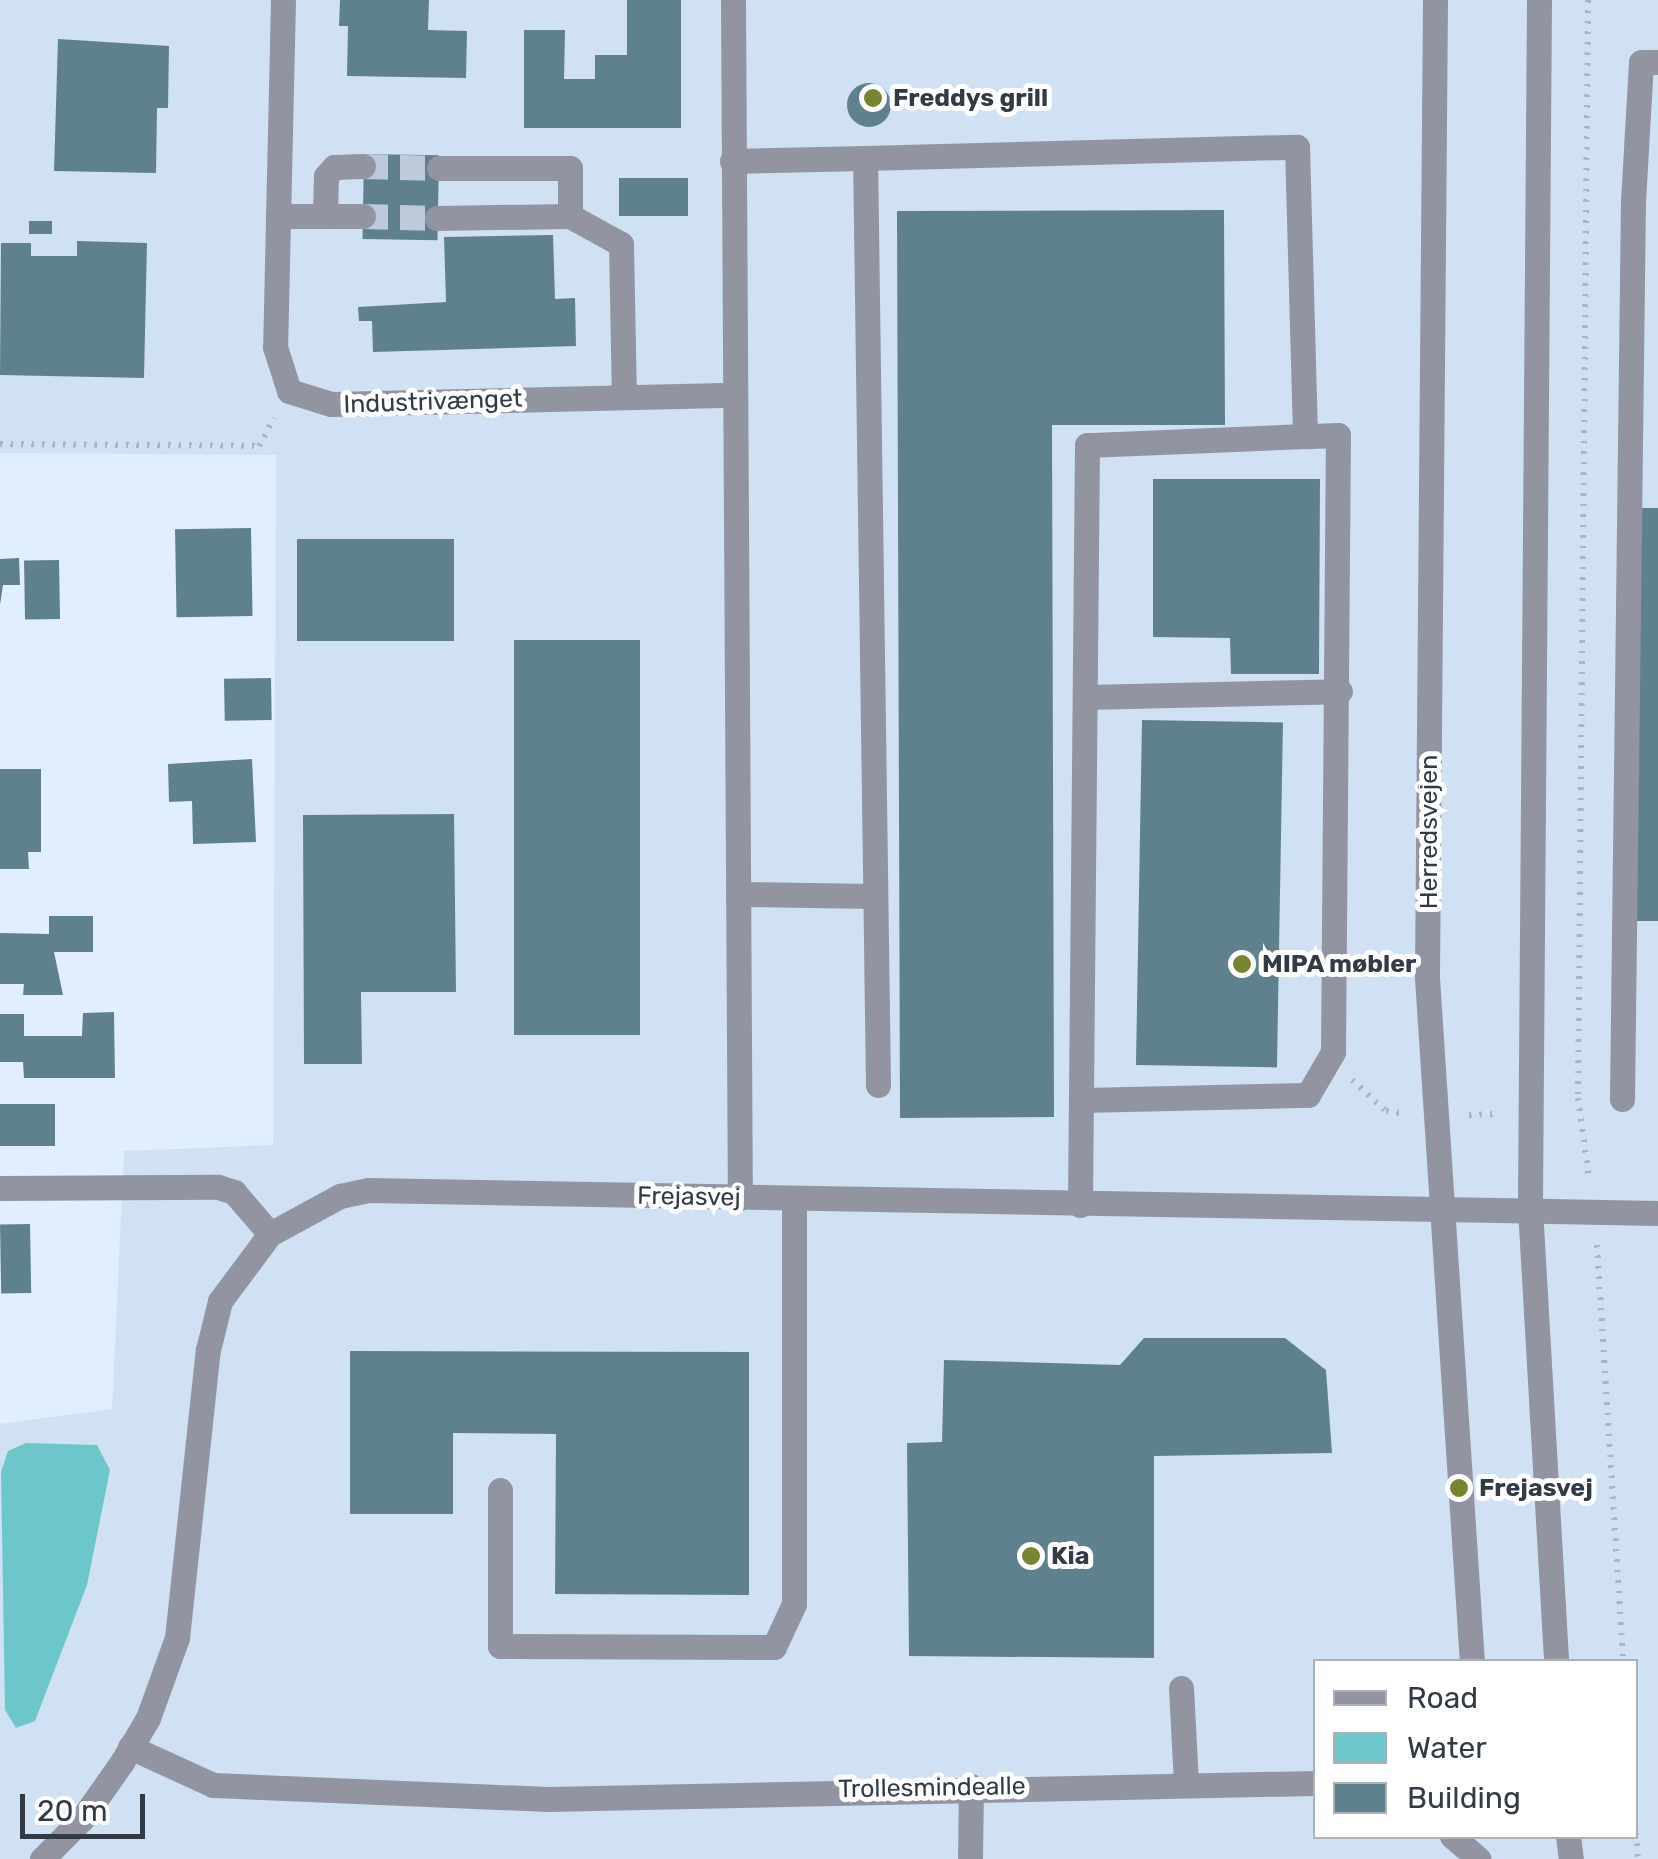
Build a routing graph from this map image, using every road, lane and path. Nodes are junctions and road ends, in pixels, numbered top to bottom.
1 (283, 0) edge
2 (733, 0) edge
3 (1435, 0) edge
4 (1538, 0) edge
5 (1658, 62) edge
6 (865, 158) junction
7 (732, 161) junction
8 (363, 166) tunnel mouth
9 (439, 168) tunnel mouth
10 (278, 216) junction
11 (325, 216) junction
12 (363, 216) tunnel mouth
13 (570, 216) junction
14 (437, 218) tunnel mouth
15 (288, 391) junction
16 (734, 395) junction
17 (624, 396) junction
18 (1305, 436) junction
19 (0, 444) edge
20 (1340, 691) junction
21 (1085, 697) junction
22 (738, 894) junction
23 (874, 896) junction
24 (878, 1085) dead end
25 (1082, 1100) junction
26 (1622, 1100) dead end
27 (0, 1188) edge
28 (740, 1198) junction
29 (794, 1199) junction
30 (1080, 1205) junction
31 (1530, 1208) junction
32 (1438, 1212) junction
33 (1658, 1214) edge
34 (270, 1234) junction
35 (500, 1490) dead end
36 (1472, 1659) edge
37 (1556, 1659) edge
38 (1181, 1688) dead end
39 (126, 1755) junction
40 (1313, 1783) edge
41 (1186, 1784) junction
42 (971, 1786) junction
43 (1455, 1839) edge
44 (42, 1859) edge
45 (970, 1859) edge
46 (1478, 1859) edge

1 - 10 street
2 - 7 street
3 - 32 street, Herredsvejen
4 - 31 street
5 - 26 street
6 - 7 street
6 - 18 street
6 - 23 street
7 - 16 street
8 - 11 street
9 - 13 street
10 - 11 street
10 - 15 street
11 - 12 street
13 - 14 street
13 - 17 street
15 - 17 street, Industrivænget
15 - 19 path
16 - 17 street, Industrivænget
16 - 22 street
18 - 20 street
18 - 21 street
20 - 21 street
20 - 25 street
21 - 25 street
22 - 23 street
22 - 28 street
23 - 24 street
25 - 30 street
27 - 34 street
28 - 29 street, Frejasvej
28 - 34 street, Frejasvej
29 - 30 street, Frejasvej
29 - 35 street
30 - 32 street, Frejasvej
31 - 32 street, Frejasvej
31 - 33 street, Frejasvej
31 - 37 street
32 - 36 street, Herredsvejen
34 - 39 street, Frejasvej
38 - 41 street
39 - 42 street, Trollesmindealle
39 - 44 street
40 - 41 street, Trollesmindealle
41 - 42 street, Trollesmindealle
42 - 45 street
43 - 46 street

